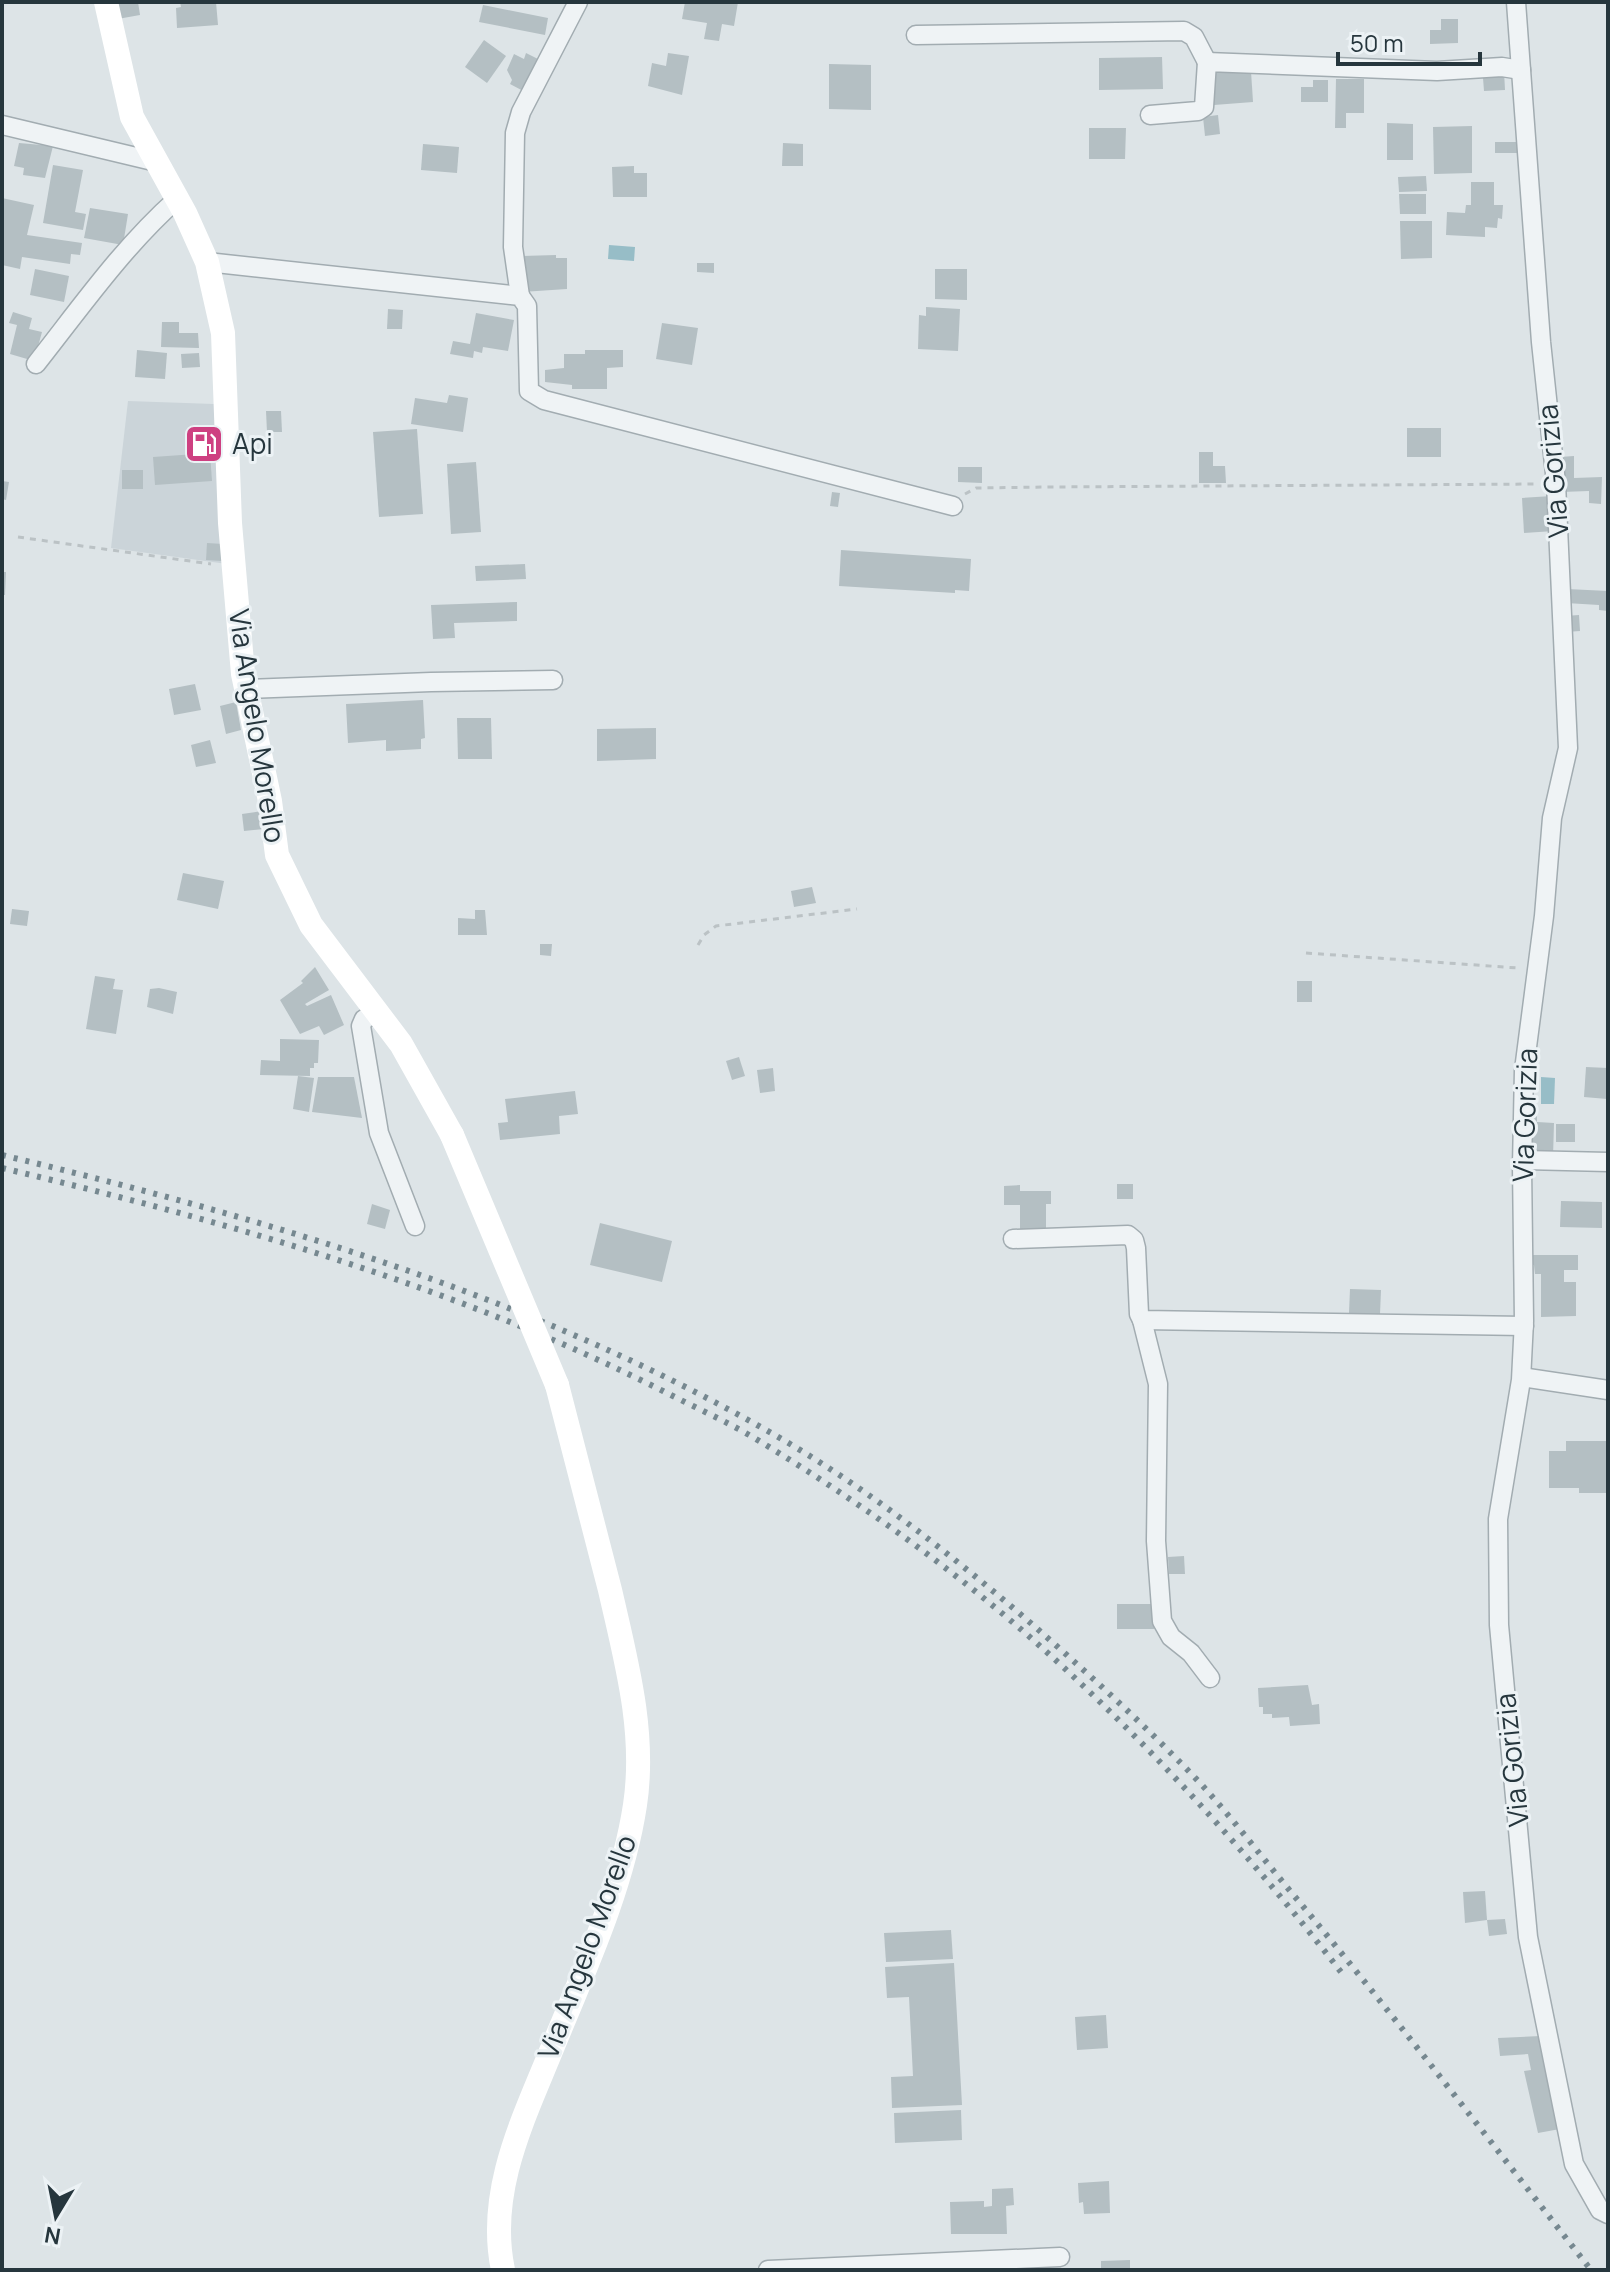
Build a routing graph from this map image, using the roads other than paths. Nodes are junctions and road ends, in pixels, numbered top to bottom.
1 (106, 2) edge
2 (578, 2) edge
3 (1516, 2) edge
4 (916, 35) dead end
5 (1207, 62) junction
6 (1521, 70) junction
7 (1150, 115) dead end
8 (2, 125) edge
9 (157, 162) junction
10 (177, 199) junction
11 (207, 262) junction
12 (520, 296) junction
13 (36, 364) dead end
14 (953, 506) road end
15 (553, 680) dead end
16 (247, 689) junction
17 (377, 1013) junction
18 (1522, 1160) junction
19 (1608, 1162) edge
20 (415, 1226) dead end
21 (1013, 1239) dead end
22 (1142, 1320) junction
23 (1524, 1326) junction
24 (1522, 1377) junction
25 (1608, 1390) edge
26 (1210, 1678) dead end
27 (1608, 2214) edge
28 (1060, 2257) dead end
29 (861, 2268) edge
30 (503, 2270) edge
31 (768, 2270) edge

1 - 9 street, Via Angelo Morello
2 - 12 street
3 - 6 street, Via Gorizia
4 - 5 street
5 - 6 street
5 - 7 street
6 - 18 street, Via Gorizia
8 - 9 street
9 - 10 street, Via Angelo Morello
10 - 11 street, Via Angelo Morello
10 - 13 street
11 - 12 street
11 - 16 street, Via Angelo Morello
12 - 14 street
15 - 16 street
16 - 17 street, Via Angelo Morello
17 - 20 street
17 - 30 street, Via Angelo Morello, bridge
18 - 19 street
18 - 23 street, Via Gorizia
21 - 22 street
22 - 23 street
22 - 26 street
23 - 24 street, Via Gorizia
24 - 25 street
24 - 27 street, Via Gorizia
28 - 29 street
29 - 31 street

